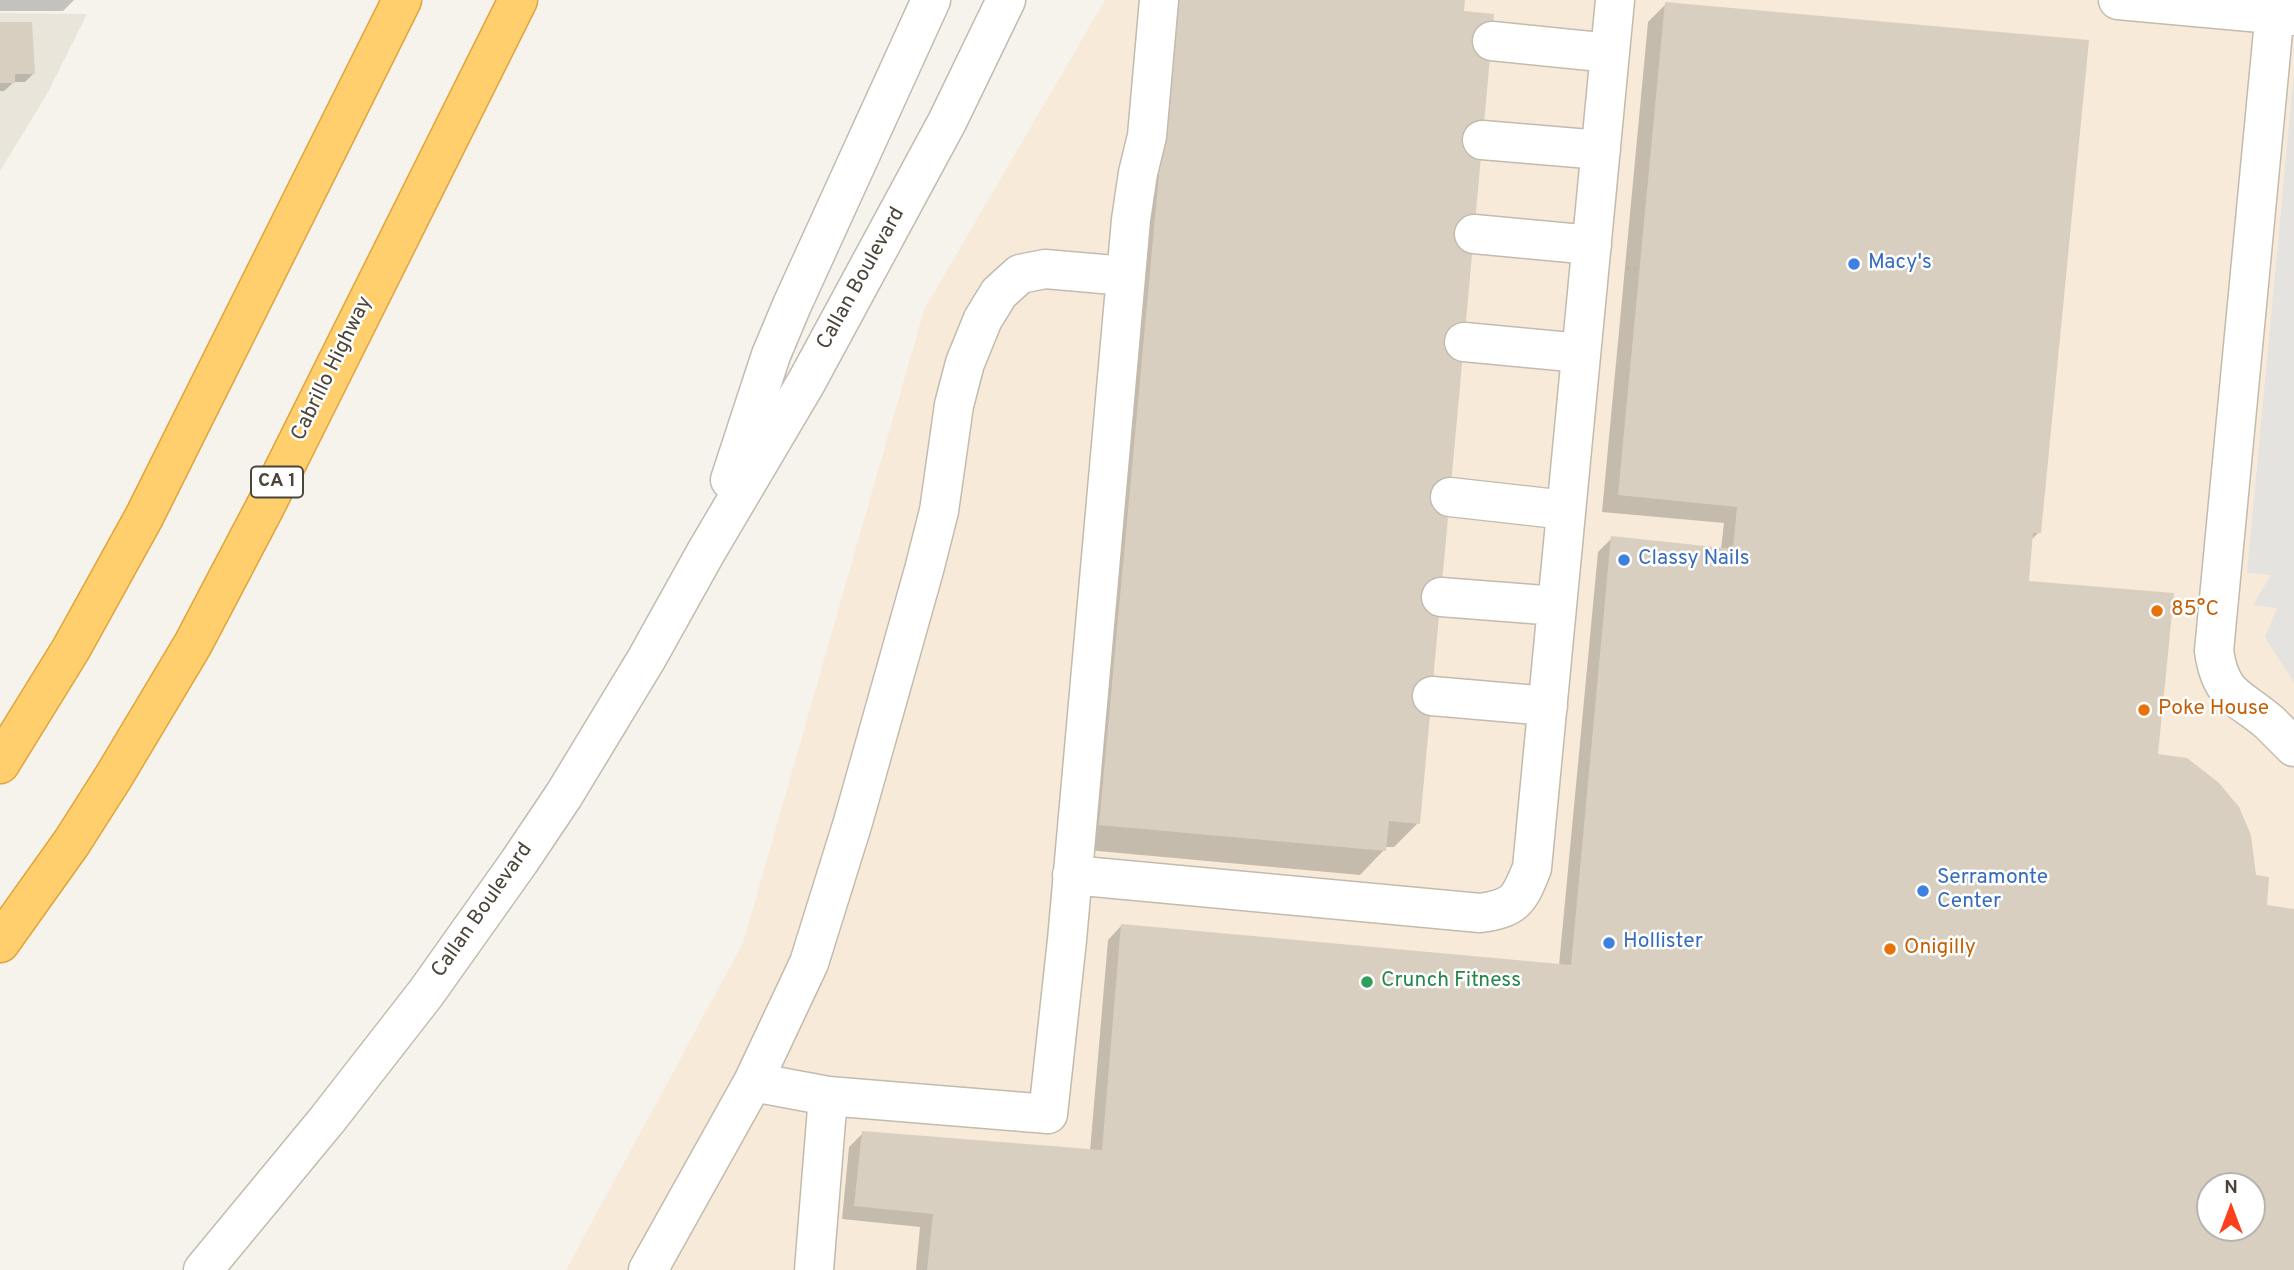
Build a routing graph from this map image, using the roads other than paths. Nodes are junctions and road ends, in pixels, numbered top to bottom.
1 (402, 0) edge
2 (517, 0) edge
3 (931, 0) edge
4 (1006, 0) edge
5 (1159, 0) edge
6 (1615, 0) edge
7 (2118, 0) edge
8 (2281, 10) edge
9 (1492, 41) dead end
10 (1610, 53) junction
11 (1482, 140) dead end
12 (1601, 150) junction
13 (1474, 234) dead end
14 (1592, 245) junction
15 (1132, 300) junction
16 (1464, 342) dead end
17 (1581, 353) junction
18 (1450, 497) dead end
19 (1566, 510) junction
20 (706, 552) junction
21 (1441, 597) dead end
22 (1557, 606) junction
23 (1432, 695) dead end
24 (1548, 706) junction
25 (2294, 747) edge
26 (0, 764) edge
27 (1072, 876) junction
28 (0, 943) edge
29 (753, 1082) junction
30 (828, 1096) junction
31 (212, 1257) edge
32 (190, 1270) edge
33 (648, 1270) edge
34 (814, 1270) edge

1 - 26 highway
2 - 28 highway, Cabrillo Highway / CA 1
3 - 20 street, Callan Boulevard
4 - 20 street, Callan Boulevard
5 - 15 street
6 - 10 street
7 - 8 street
8 - 25 street
9 - 10 street
10 - 12 street
11 - 12 street
12 - 14 street
13 - 14 street
14 - 17 street
15 - 27 street
15 - 29 street
16 - 17 street
17 - 19 street
18 - 19 street
19 - 22 street
20 - 31 street, Callan Boulevard
21 - 22 street
22 - 24 street
23 - 24 street
24 - 27 street
27 - 30 street
29 - 30 street
29 - 33 street
30 - 34 street
31 - 32 street, Callan Boulevard

